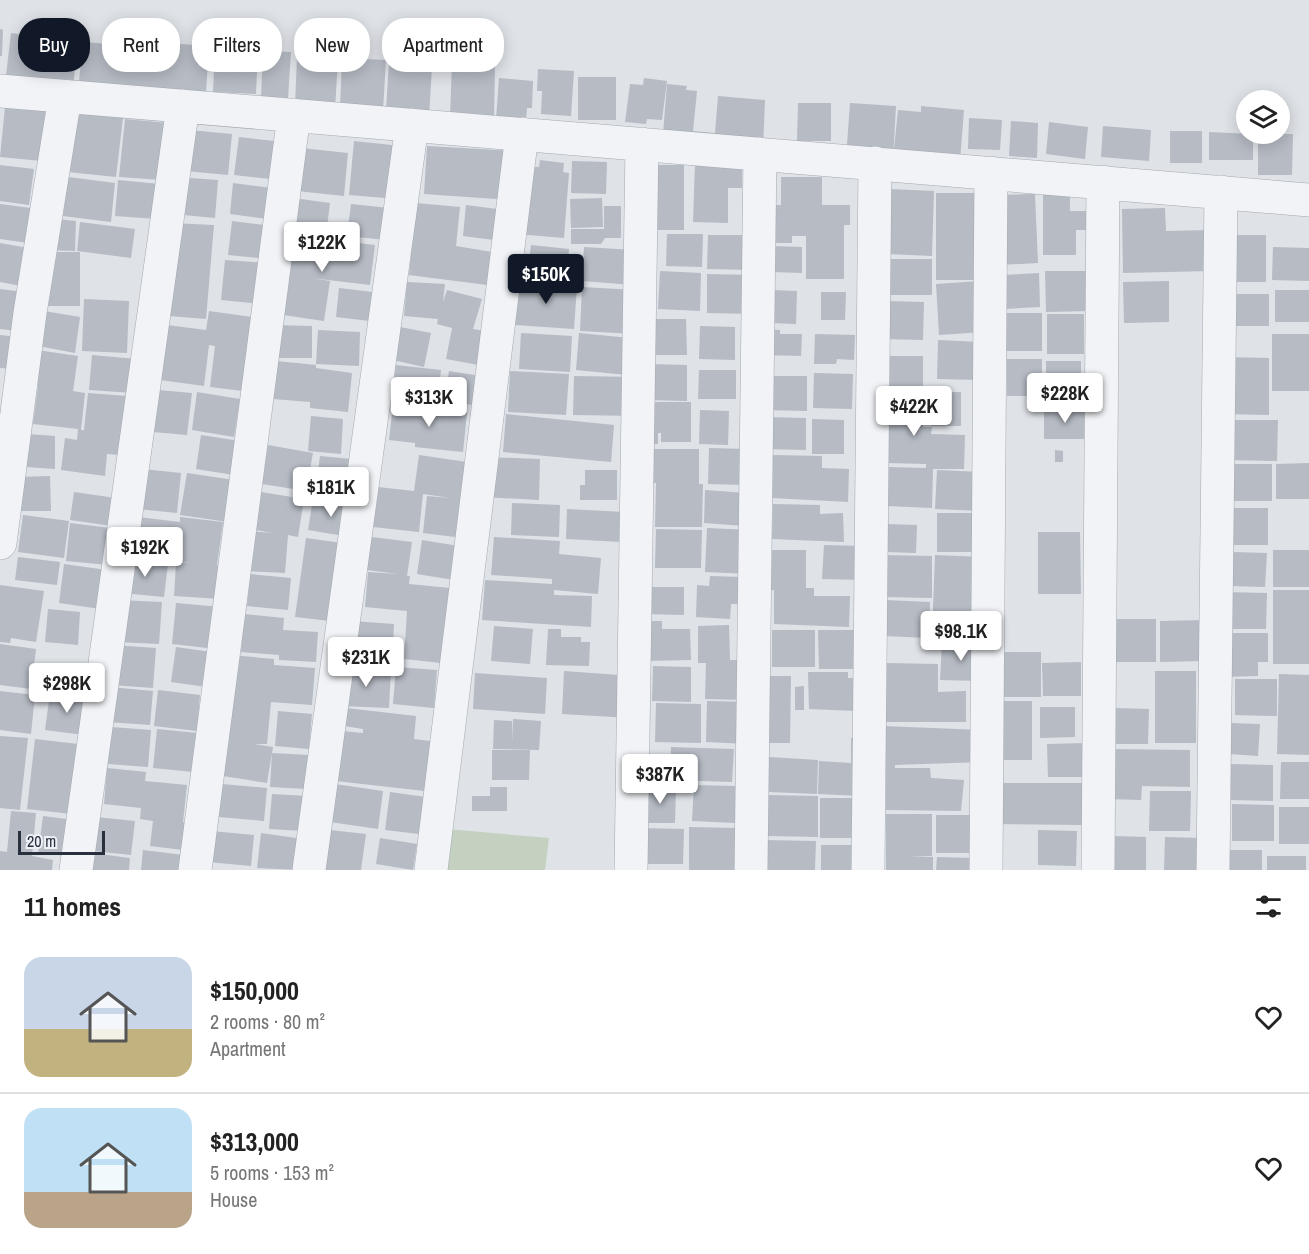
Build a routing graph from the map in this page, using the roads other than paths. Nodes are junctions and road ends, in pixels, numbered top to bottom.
1 (0, 91) edge
2 (65, 97) junction
3 (183, 106) junction
4 (294, 116) junction
5 (412, 125) junction
6 (522, 134) junction
7 (642, 144) junction
8 (760, 154) junction
9 (875, 164) junction
10 (991, 173) junction
11 (1103, 182) junction
12 (1221, 192) junction
13 (1309, 200) edge
14 (0, 543) edge
15 (76, 870) edge
16 (195, 870) edge
17 (309, 870) edge
18 (431, 870) edge
19 (631, 870) edge
20 (751, 870) edge
21 (868, 870) edge
22 (986, 870) edge
23 (1098, 870) edge
24 (1213, 870) edge

1 - 2 street
2 - 3 street
2 - 14 street
3 - 4 street
3 - 15 street
4 - 5 street
4 - 16 street
5 - 6 street
5 - 17 street
6 - 7 street
6 - 18 street
7 - 8 street
7 - 19 street
8 - 9 street
8 - 20 street
9 - 10 street
9 - 21 street
10 - 11 street
10 - 22 street
11 - 12 street
11 - 23 street
12 - 13 street
12 - 24 street

